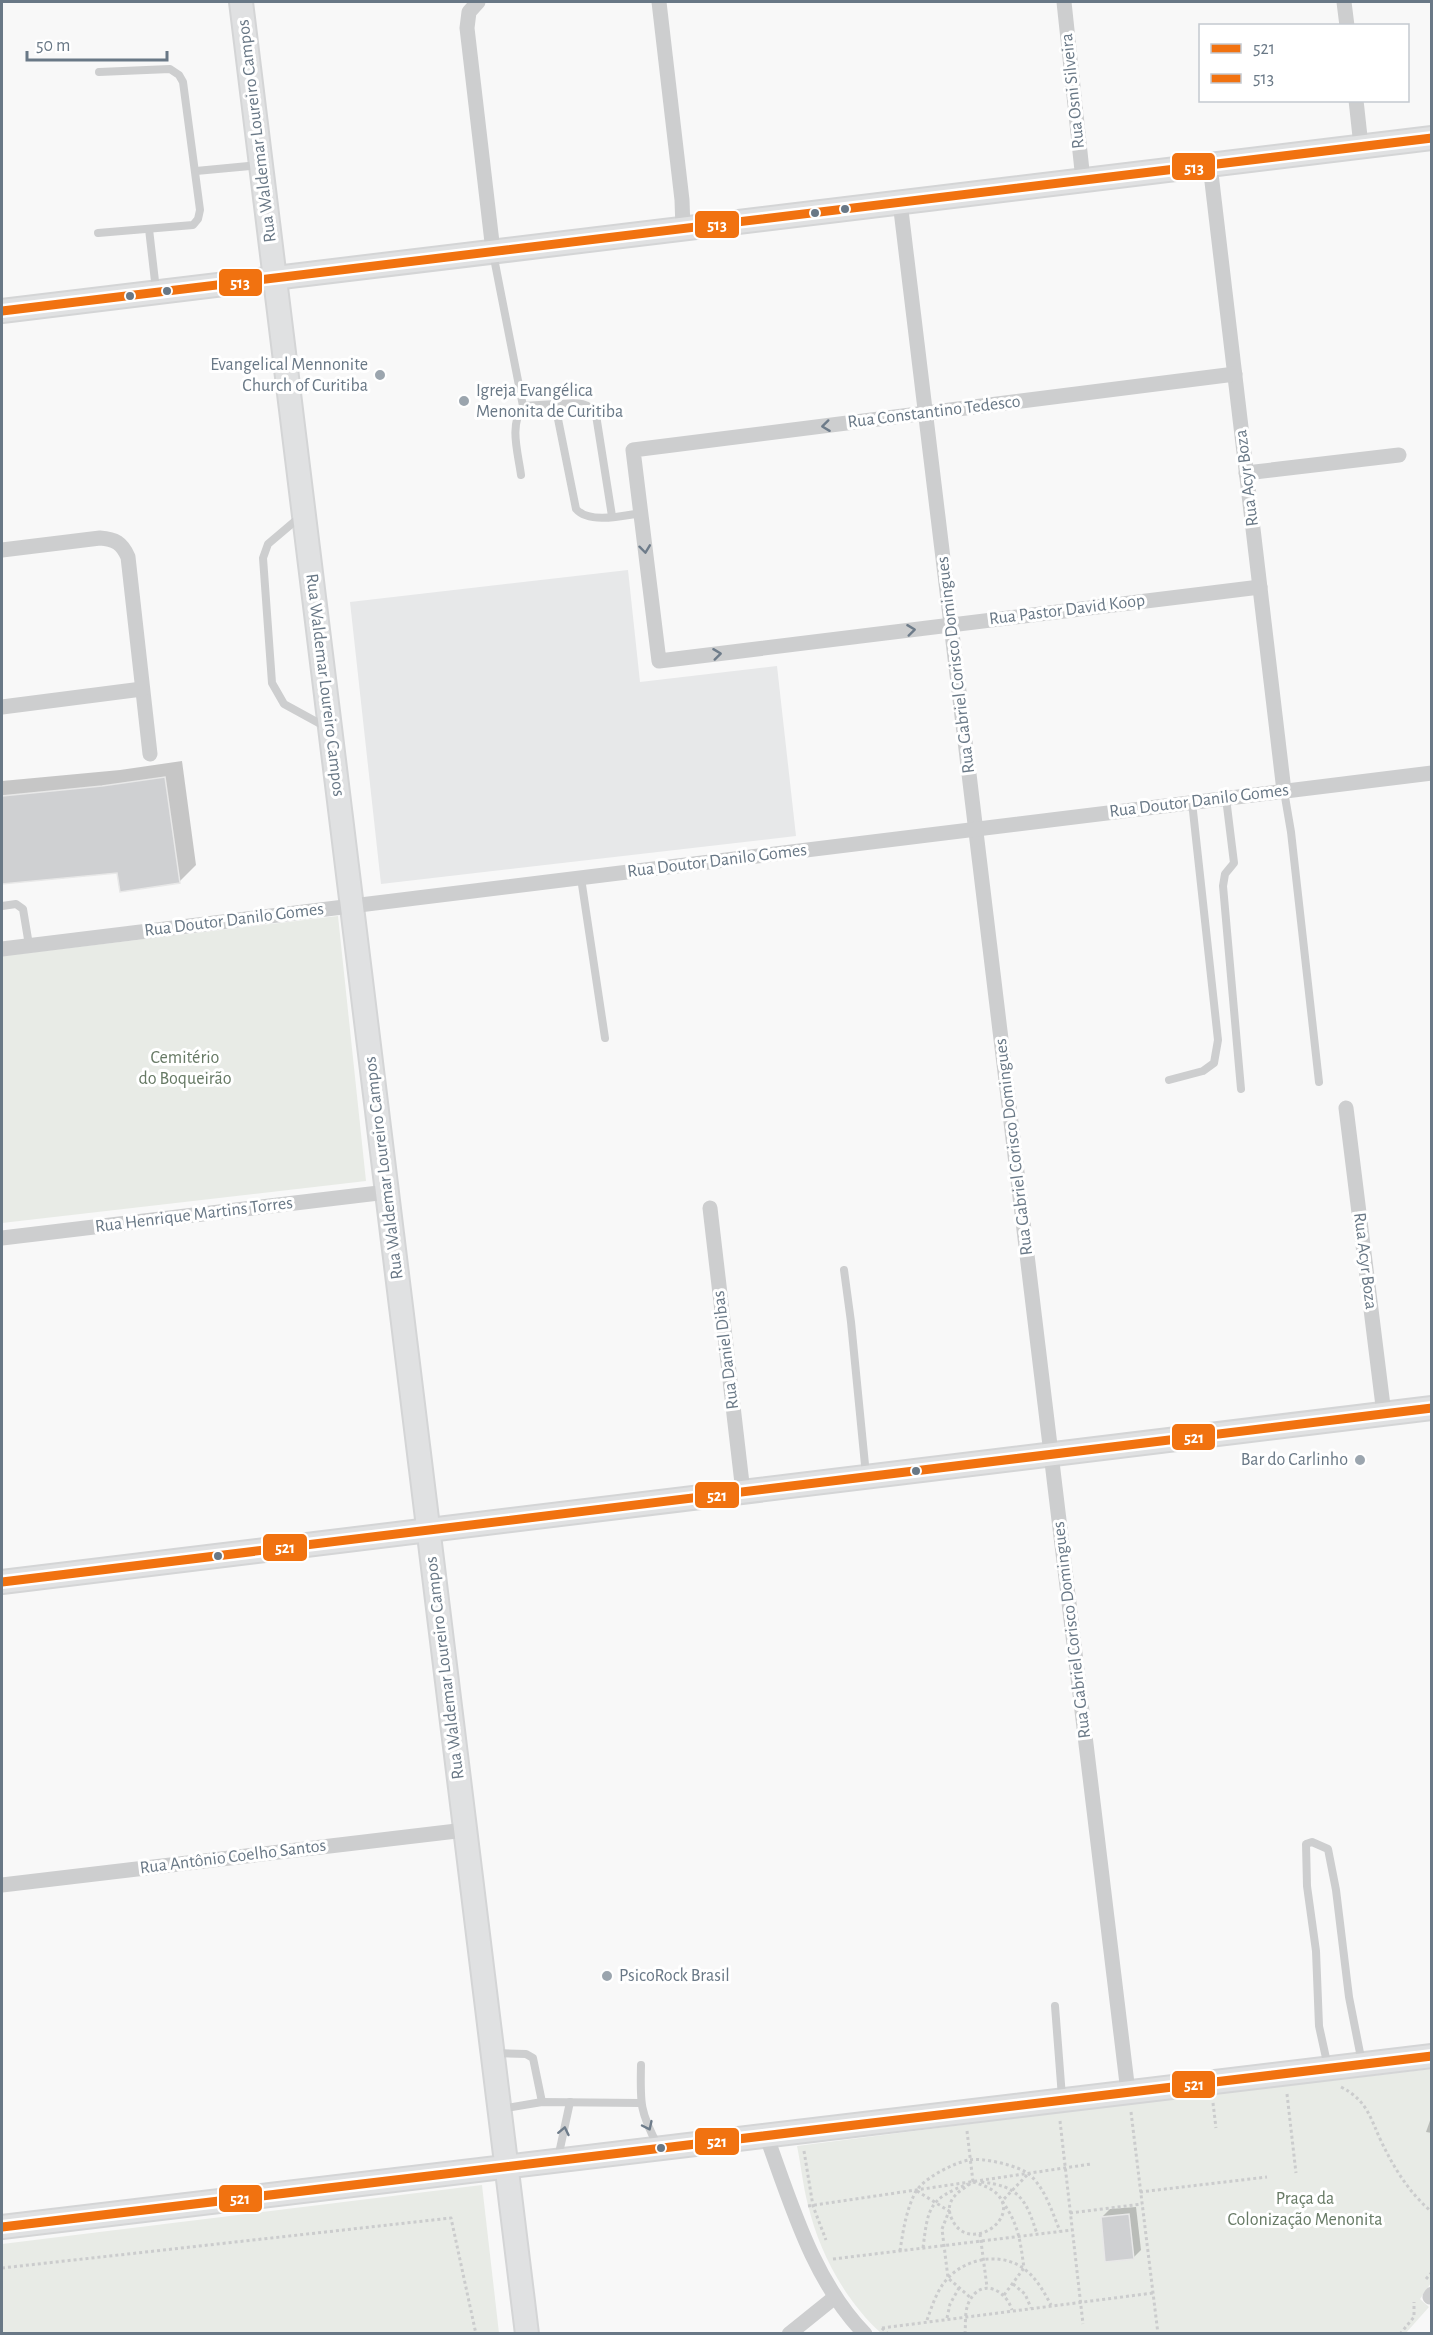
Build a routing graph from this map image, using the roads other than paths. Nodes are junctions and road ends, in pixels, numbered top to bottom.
1 (241, 2) edge
2 (478, 2) edge
3 (659, 2) edge
4 (1064, 2) edge
5 (1344, 2) edge
6 (1347, 24) edge
7 (99, 72) dead end
8 (1356, 102) edge
9 (1431, 138) edge
10 (1361, 146) junction
11 (261, 165) junction
12 (1210, 165) junction
13 (196, 171) junction
14 (1083, 180) junction
15 (900, 202) junction
16 (683, 228) junction
17 (149, 229) junction
18 (98, 233) dead end
19 (493, 251) junction
20 (275, 278) junction
21 (156, 292) junction
22 (2, 311) edge
23 (1235, 374) junction
24 (555, 404) junction
25 (523, 406) junction
26 (925, 413) junction
27 (1399, 455) dead end
28 (1246, 472) junction
29 (521, 475) dead end
30 (304, 513) junction
31 (641, 513) junction
32 (612, 516) junction
33 (2, 550) edge
34 (1260, 587) junction
35 (951, 625) junction
36 (142, 689) junction
37 (2, 707) edge
38 (330, 730) junction
39 (150, 754) dead end
40 (1431, 773) edge
41 (1284, 791) junction
42 (1226, 798) junction
43 (1192, 802) junction
44 (975, 829) junction
45 (581, 878) junction
46 (352, 905) junction
47 (2, 906) edge
48 (29, 945) junction
49 (2, 949) edge
50 (605, 1038) dead end
51 (1169, 1080) dead end
52 (1319, 1082) dead end
53 (1241, 1089) dead end
54 (1346, 1108) dead end
55 (387, 1192) junction
56 (710, 1208) dead end
57 (2, 1238) edge
58 (844, 1270) dead end
59 (1431, 1408) edge
60 (1384, 1414) junction
61 (1051, 1454) junction
62 (866, 1477) junction
63 (743, 1492) junction
64 (429, 1530) junction
65 (2, 1582) edge
66 (465, 1830) junction
67 (2, 1885) edge
68 (1055, 2006) dead end
69 (492, 2053) junction
70 (1431, 2056) edge
71 (1362, 2064) junction
72 (641, 2066) dead end
73 (1334, 2078) junction
74 (542, 2102) junction
75 (570, 2102) junction
76 (1130, 2102) junction
77 (640, 2103) junction
78 (499, 2109) junction
79 (1061, 2110) junction
80 (766, 2135) junction
81 (658, 2148) junction
82 (558, 2160) junction
83 (506, 2166) junction
84 (2, 2227) edge
85 (835, 2297) junction
86 (527, 2334) edge
87 (789, 2334) edge
88 (865, 2334) edge

1 - 11 main road, Rua Waldemar Loureiro Campos
2 - 19 street
3 - 16 street
4 - 14 street, Rua Osni Silveira
5 - 6 street
7 - 13 lane
8 - 10 street
9 - 10 main road
10 - 12 main road
11 - 13 lane
11 - 20 main road, Rua Waldemar Loureiro Campos
12 - 14 main road
12 - 23 street, Rua Acyr Boza
13 - 17 lane
14 - 15 main road
15 - 16 main road
15 - 26 street, Rua Gabriel Corisco Domingues
16 - 19 main road
17 - 18 lane
17 - 21 lane
19 - 20 main road
19 - 25 lane
20 - 21 main road
20 - 30 main road, Rua Waldemar Loureiro Campos
21 - 22 main road
23 - 26 street, Rua Constantino Tedesco
23 - 28 street, Rua Acyr Boza
24 - 25 lane
24 - 32 lane
24 - 32 lane
25 - 29 lane
26 -> 31 street, Rua Constantino Tedesco
26 - 35 street, Rua Gabriel Corisco Domingues
27 - 28 street
28 - 34 street, Rua Acyr Boza
30 - 38 main road, Rua Waldemar Loureiro Campos
30 - 38 lane
31 - 32 lane
31 -> 35 street, Rua Pastor David Koop
33 - 36 street
34 - 35 street, Rua Pastor David Koop
34 - 41 street, Rua Acyr Boza
35 - 44 street, Rua Gabriel Corisco Domingues
36 - 37 street
36 - 39 street
38 - 46 main road, Rua Waldemar Loureiro Campos
40 - 41 street, Rua Doutor Danilo Gomes
41 - 42 street, Rua Doutor Danilo Gomes
41 - 52 lane
42 - 43 street, Rua Doutor Danilo Gomes
42 - 53 lane
43 - 44 street, Rua Doutor Danilo Gomes
43 - 51 lane
44 - 45 street, Rua Doutor Danilo Gomes
44 - 61 street, Rua Gabriel Corisco Domingues
45 - 46 street, Rua Doutor Danilo Gomes
45 - 50 lane
46 - 48 street, Rua Doutor Danilo Gomes
46 - 55 main road, Rua Waldemar Loureiro Campos
47 - 48 lane
48 - 49 street, Rua Doutor Danilo Gomes
54 - 60 street, Rua Acyr Boza
55 - 57 street, Rua Henrique Martins Torres
55 - 64 main road, Rua Waldemar Loureiro Campos
56 - 63 street, Rua Daniel Dibas
58 - 62 lane
59 - 60 main road
60 - 61 main road
61 - 62 main road
61 - 76 street, Rua Gabriel Corisco Domingues
62 - 63 main road
63 - 64 main road
64 - 65 main road
64 - 66 main road, Rua Waldemar Loureiro Campos
66 - 67 street, Rua Antônio Coelho Santos
66 - 69 main road, Rua Waldemar Loureiro Campos
68 - 79 lane
69 - 74 lane
69 - 78 main road, Rua Waldemar Loureiro Campos
70 - 71 main road
71 - 73 main road
71 - 73 lane
72 - 77 lane
73 - 76 main road
74 - 75 lane
74 - 78 lane
75 - 77 lane
82 -> 75 lane
76 - 79 main road
77 -> 81 lane
78 - 83 main road, Rua Waldemar Loureiro Campos
79 - 80 main road
80 - 81 main road
80 - 85 street
81 - 82 main road
82 - 83 main road
83 - 84 main road
83 - 86 main road, Rua Waldemar Loureiro Campos
85 - 87 street
85 - 88 street

